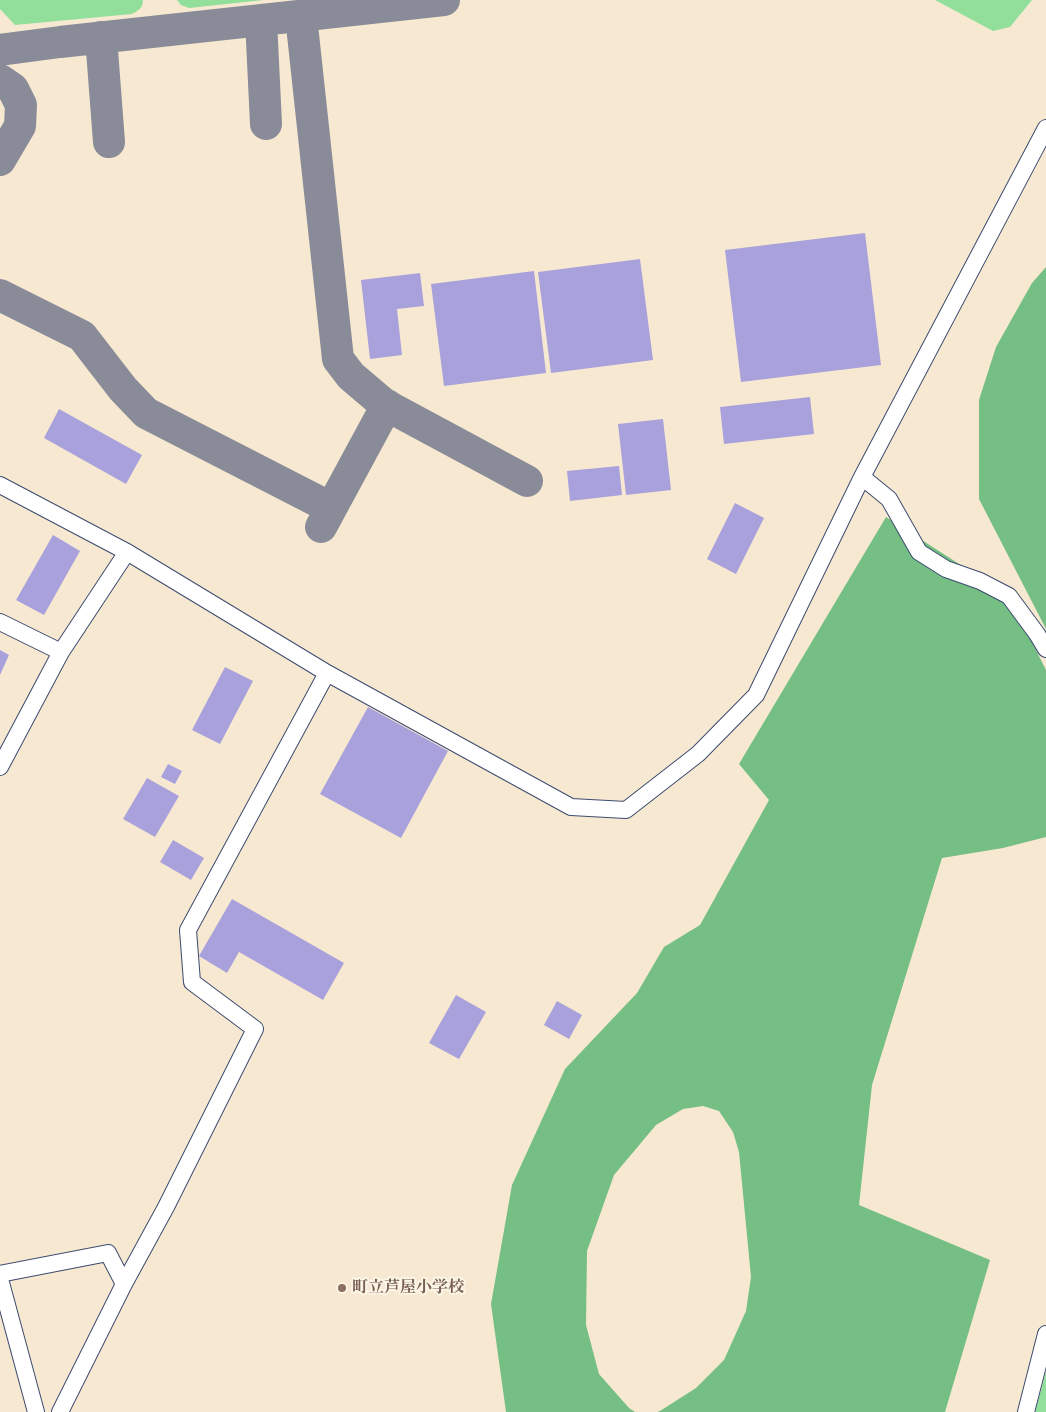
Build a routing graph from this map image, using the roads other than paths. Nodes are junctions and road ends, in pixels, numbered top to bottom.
1 (1046, 128) edge
2 (862, 476) junction
3 (0, 485) edge
4 (127, 552) junction
5 (0, 622) edge
6 (1046, 649) edge
7 (61, 652) junction
8 (327, 673) junction
9 (0, 767) edge
10 (0, 1274) edge
11 (0, 1279) edge
12 (124, 1284) junction
13 (1046, 1334) edge
14 (36, 1412) edge
15 (60, 1412) edge
16 (1026, 1412) edge

1 - 2 street
2 - 6 street
2 - 8 street
3 - 4 street
4 - 7 street
4 - 8 street
5 - 7 street
7 - 9 street
8 - 12 street
10 - 12 street
11 - 14 street
12 - 15 street
13 - 16 street

